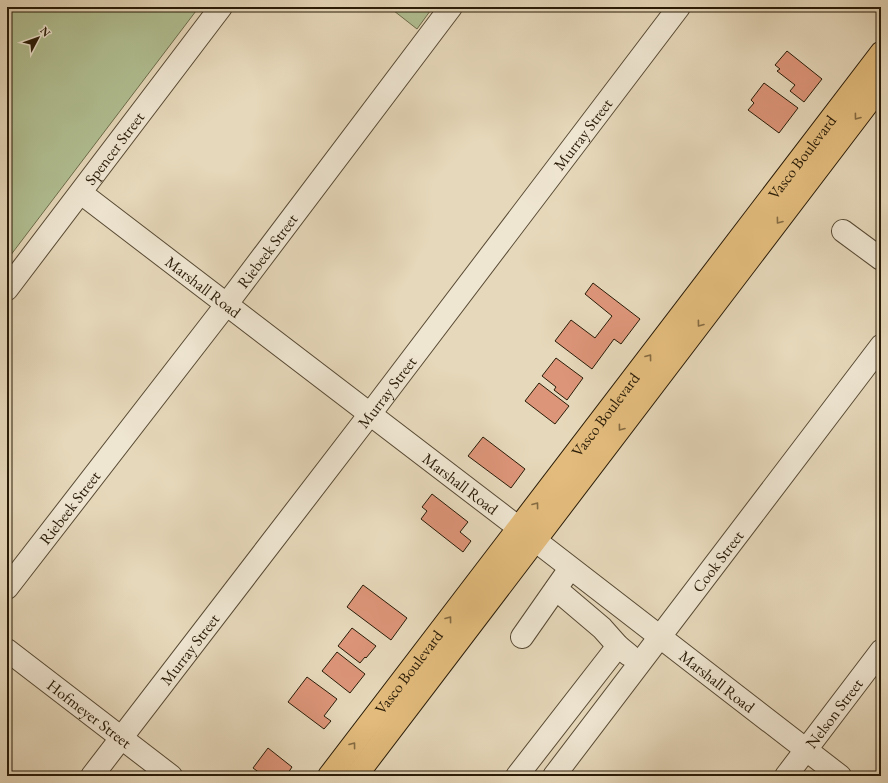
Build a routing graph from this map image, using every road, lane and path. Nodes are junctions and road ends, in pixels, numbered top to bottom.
1 (221, 7) edge
2 (451, 7) edge
3 (679, 7) edge
4 (881, 53) edge
5 (881, 86) edge
6 (81, 193) junction
7 (843, 231) dead end
8 (881, 259) edge
9 (7, 288) edge
10 (226, 305) junction
11 (881, 346) edge
12 (370, 414) junction
13 (527, 534) junction
14 (571, 568) junction
15 (7, 588) edge
16 (556, 589) junction
17 (522, 637) dead end
18 (660, 637) junction
19 (618, 646) junction
20 (7, 650) edge
21 (881, 651) edge
22 (640, 663) junction
23 (121, 737) junction
24 (806, 751) junction
25 (92, 776) edge
26 (172, 776) edge
27 (329, 776) edge
28 (356, 776) edge
29 (517, 776) edge
30 (554, 776) edge
31 (786, 776) edge
32 (840, 776) edge

1 - 6 street, Spencer Street
2 - 10 street, Riebeek Street
3 - 12 street, Murray Street
13 -> 4 main road, Vasco Boulevard
5 -> 13 main road, Vasco Boulevard
6 - 9 street, Spencer Street
6 - 10 street, Marshall Road
7 - 8 street
10 - 12 street, Marshall Road
10 - 15 street, Riebeek Street
11 - 18 street, Cook Street
12 - 13 street, Marshall Road
12 - 23 street, Murray Street
13 - 14 street, Marshall Road
27 -> 13 main road, Vasco Boulevard
13 - 28 main road, Vasco Boulevard
14 - 16 street
14 - 18 street, Marshall Road
16 - 17 street
16 - 19 street
18 - 22 street, Cook Street
18 - 24 street, Marshall Road
19 - 22 street
19 - 29 street
20 - 23 street, Hofmeyer Street
21 - 24 street, Nelson Street
22 - 30 street, Cook Street
23 - 25 street, Murray Street
23 - 26 street, Hofmeyer Street
24 - 31 street, Nelson Street
24 - 32 street, Marshall Road

